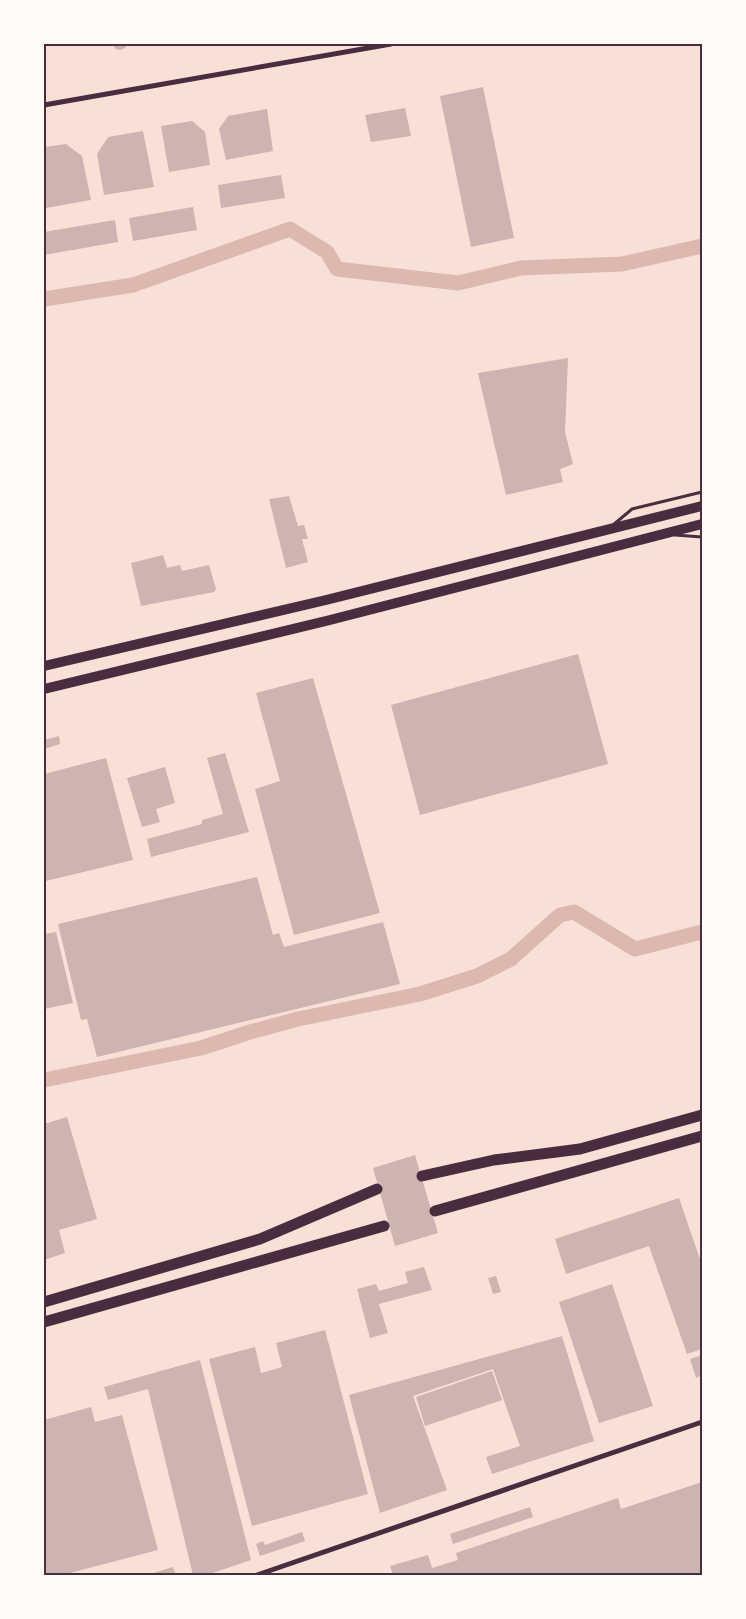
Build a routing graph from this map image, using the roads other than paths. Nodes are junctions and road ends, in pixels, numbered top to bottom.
1 (391, 44) edge
2 (44, 104) edge
3 (702, 492) edge
4 (702, 506) edge
5 (702, 524) edge
6 (607, 530) junction
7 (662, 534) junction
8 (702, 537) edge
9 (44, 666) edge
10 (44, 689) edge
11 (702, 1115) edge
12 (702, 1136) edge
13 (422, 1176) dead end
14 (377, 1189) dead end
15 (435, 1212) dead end
16 (384, 1226) dead end
17 (44, 1302) edge
18 (44, 1322) edge
19 (702, 1422) edge
20 (257, 1575) edge

1 - 2 street
3 - 6 lane
4 - 6 main road
5 - 7 main road
6 - 9 main road
7 - 8 lane
7 - 10 main road
11 - 13 highway
12 - 15 highway
14 - 17 highway
16 - 18 highway
19 - 20 street

